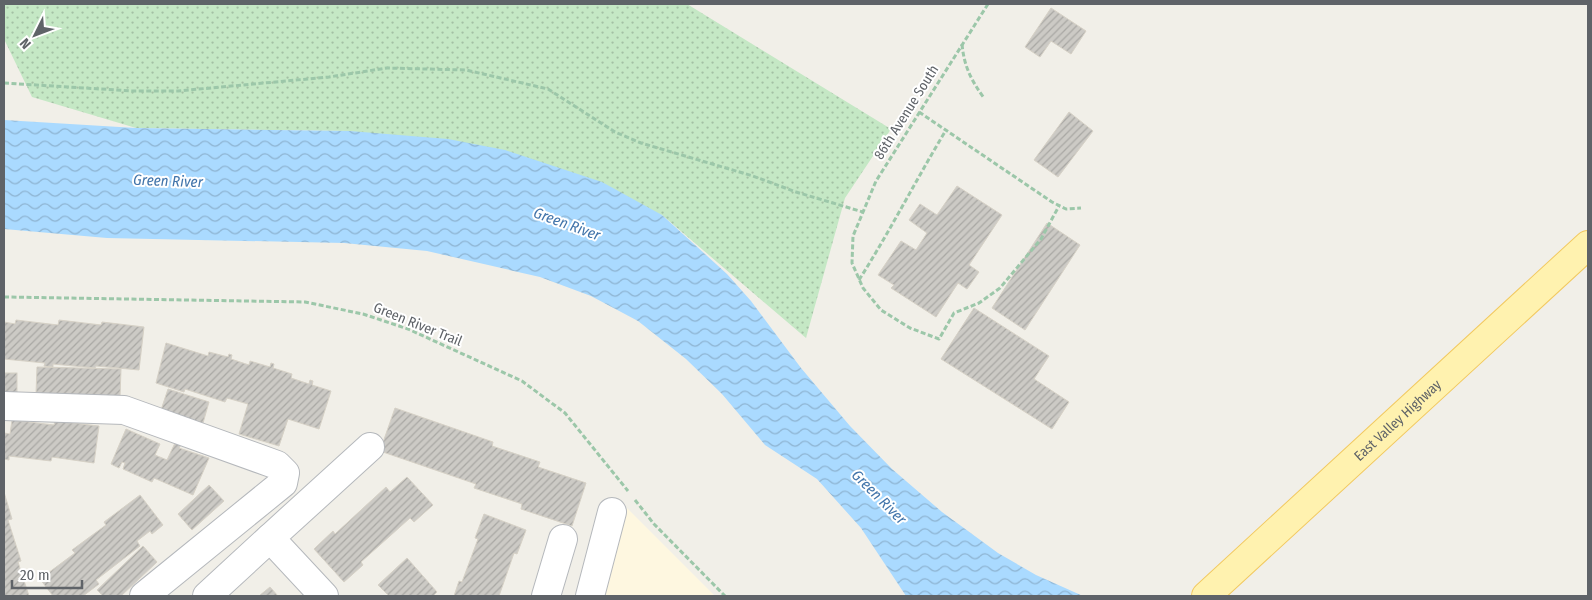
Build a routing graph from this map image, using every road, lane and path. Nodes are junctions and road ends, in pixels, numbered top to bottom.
1 (988, 4) edge
2 (962, 44) junction
3 (4, 83) edge
4 (984, 98) dead end
5 (919, 112) junction
6 (946, 130) junction
7 (1059, 206) junction
8 (1081, 208) dead end
9 (863, 212) junction
10 (1588, 245) edge
11 (859, 280) junction
12 (4, 297) edge
13 (4, 406) edge
14 (370, 448) dead end
15 (612, 512) dead end
16 (270, 538) junction
17 (563, 539) dead end
18 (144, 596) edge
19 (207, 596) edge
20 (324, 596) edge
21 (546, 596) edge
22 (590, 596) edge
23 (725, 596) edge
24 (1206, 596) edge

1 - 2 path, 86th Avenue South
2 - 4 path
2 - 5 path, 86th Avenue South
3 - 9 path
5 - 6 path
5 - 9 path, 86th Avenue South
6 - 7 path
6 - 11 path
7 - 8 path
7 - 11 path
9 - 11 path, 86th Avenue South
10 - 24 main road, East Valley Highway
12 - 23 path, Green River Trail
13 - 18 street
14 - 16 street
15 - 22 street
16 - 19 street
16 - 20 street
17 - 21 street

